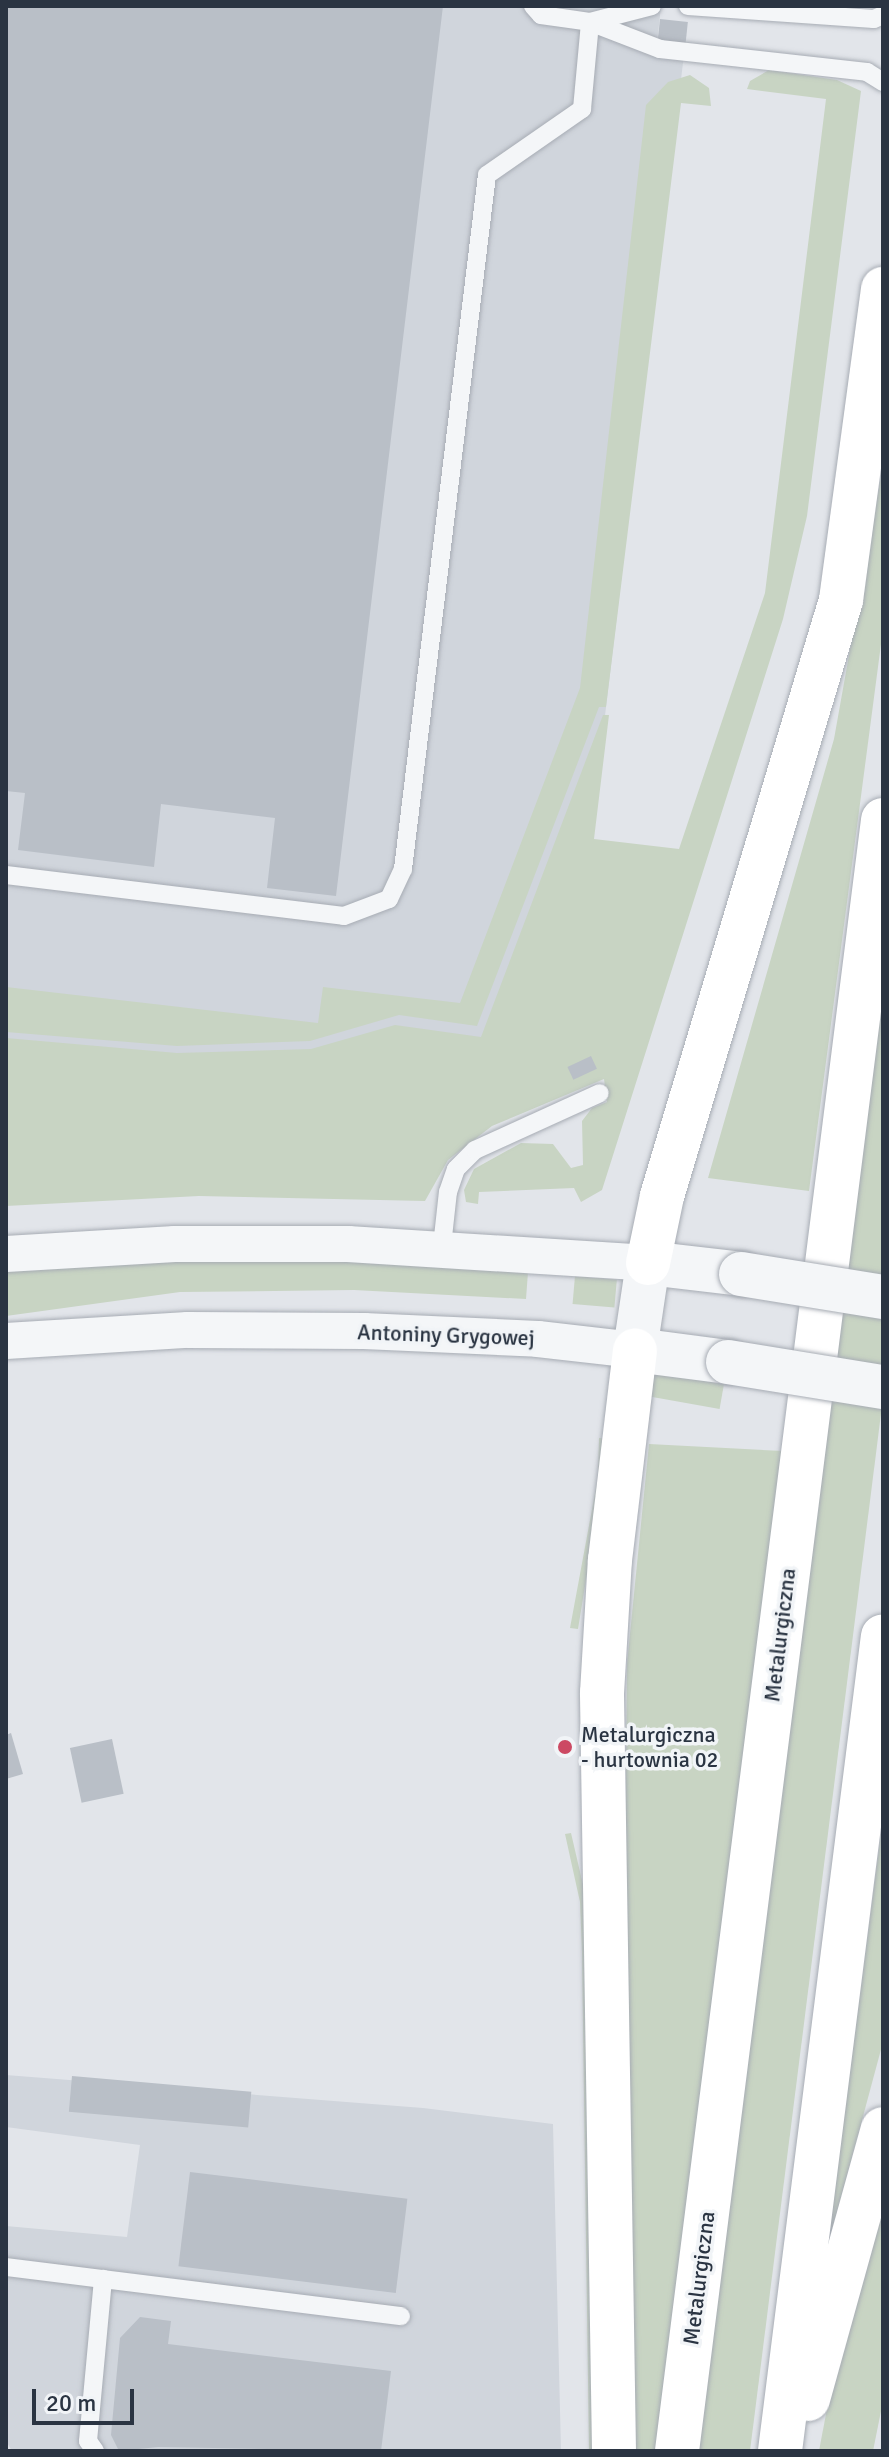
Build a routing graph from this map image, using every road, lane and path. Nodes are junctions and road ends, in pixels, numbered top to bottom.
1 (533, 6) edge
2 (652, 6) edge
3 (688, 6) edge
4 (883, 15) edge
5 (590, 22) junction
6 (883, 82) edge
7 (883, 289) edge
8 (883, 820) edge
9 (6, 875) edge
10 (600, 1093) dead end
11 (442, 1246) junction
12 (6, 1254) edge
13 (648, 1263) junction
14 (883, 1297) edge
15 (6, 1341) edge
16 (635, 1350) junction
17 (883, 1387) edge
18 (883, 1636) edge
19 (883, 2129) edge
20 (6, 2267) edge
21 (103, 2279) junction
22 (401, 2316) dead end
23 (95, 2451) edge
24 (614, 2451) edge
25 (677, 2451) edge
26 (780, 2451) edge
27 (793, 2451) edge

1 - 5 lane
2 - 5 lane
3 - 4 lane
5 - 6 lane
5 - 9 lane
7 - 13 main road
8 - 25 main road, Metalurgiczna
10 - 11 lane
11 - 12 street
11 - 13 street
13 - 14 street, bridge
13 - 16 street
15 - 16 street, Antoniny Grygowej
16 - 17 street, Antoniny Grygowej, bridge
16 - 24 main road
18 - 26 main road
19 - 27 main road
20 - 21 lane
21 - 22 lane
21 - 23 lane

